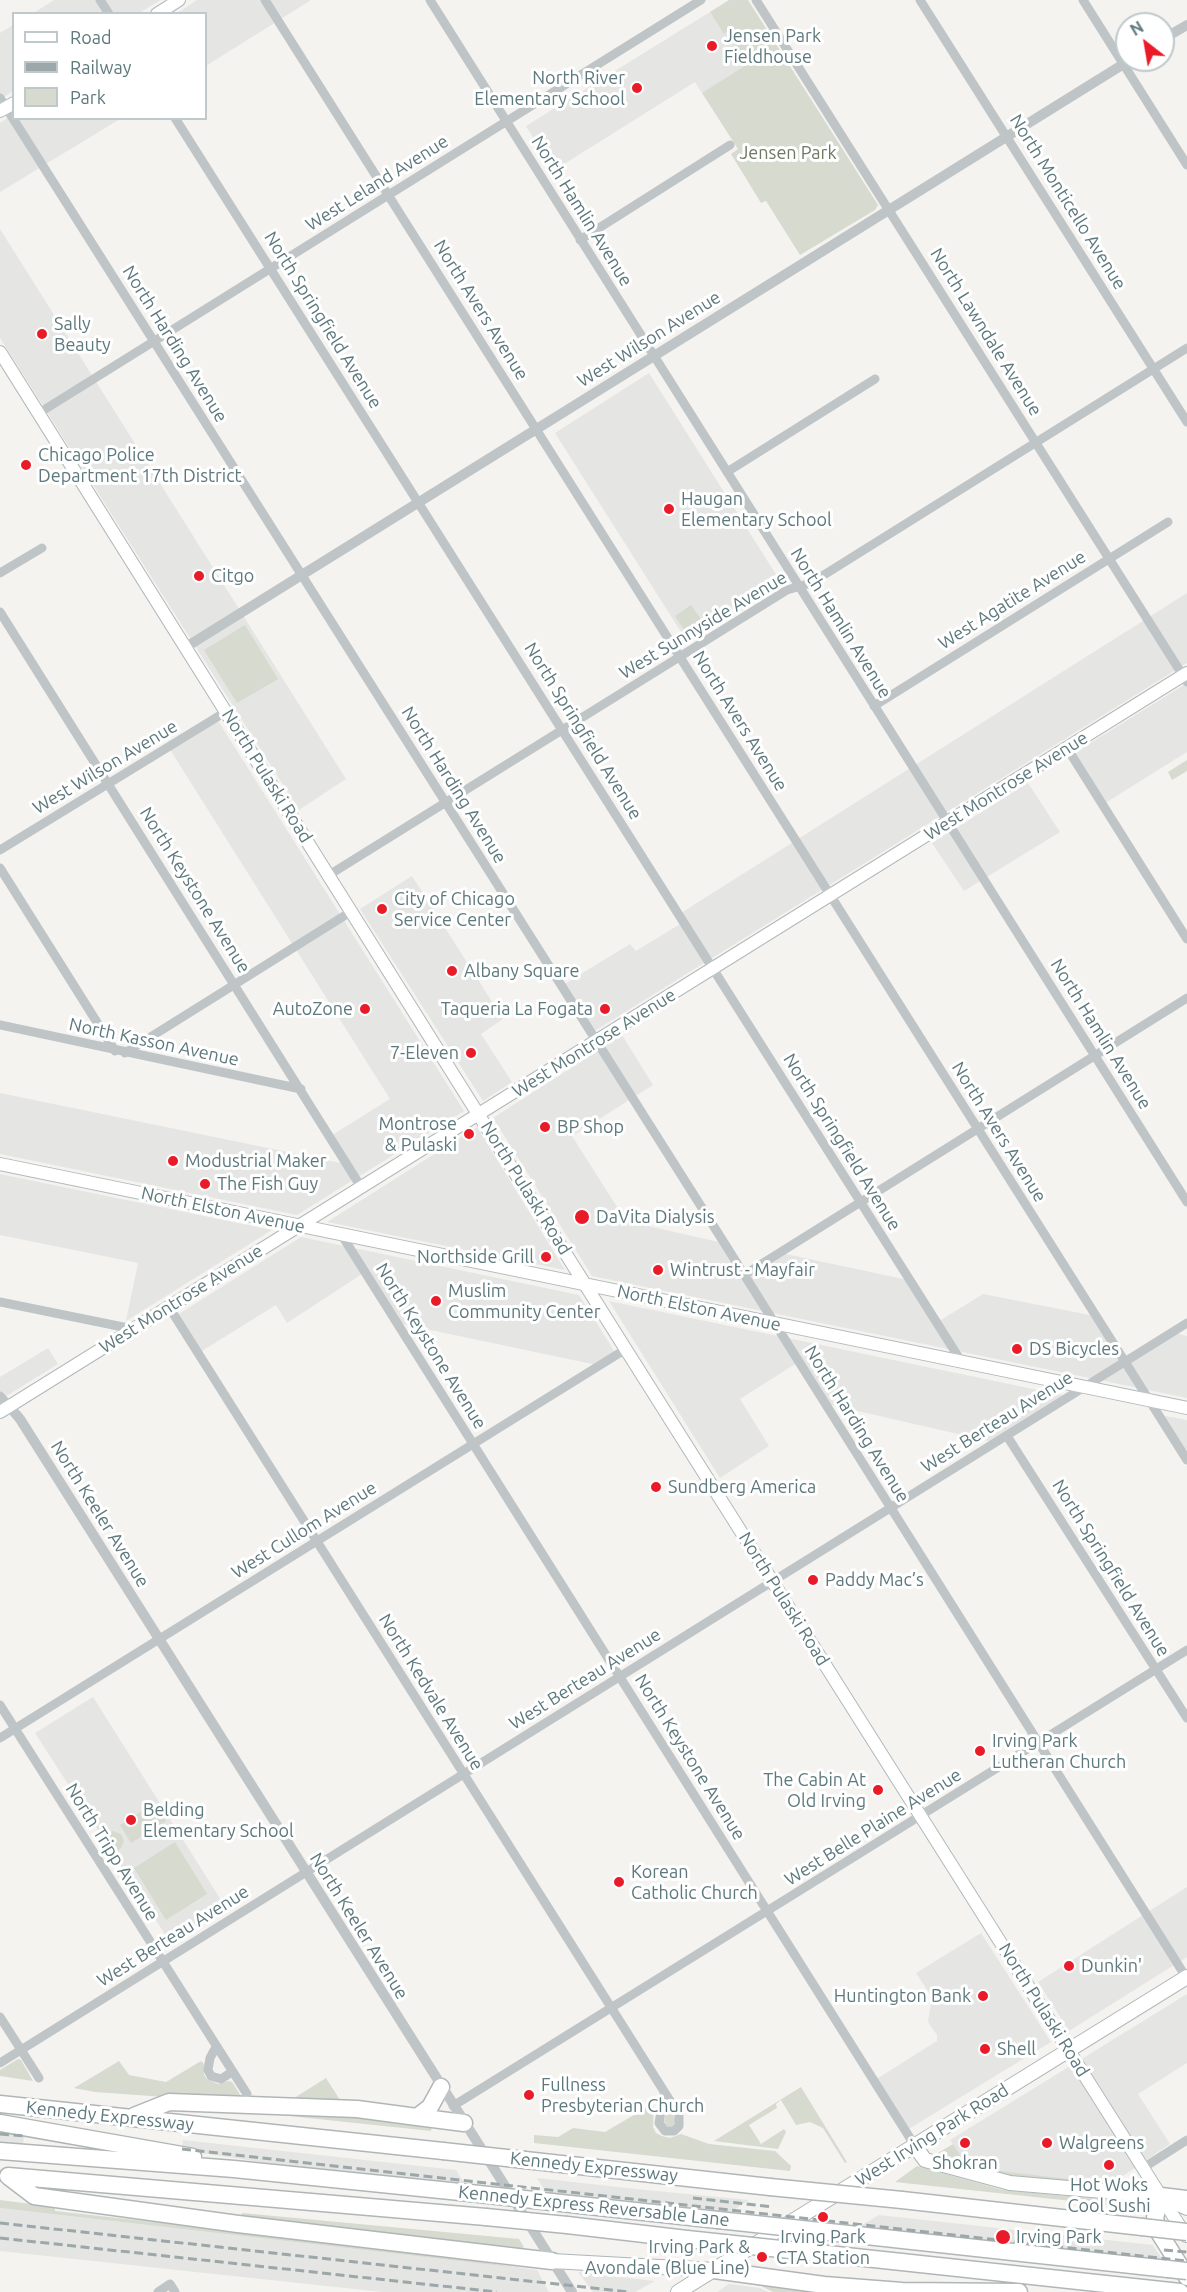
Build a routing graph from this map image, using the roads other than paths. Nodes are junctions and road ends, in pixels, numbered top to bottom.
1 (179, 0) edge
2 (265, 0) edge
3 (701, 0) edge
4 (756, 0) edge
5 (920, 0) edge
6 (1083, 0) edge
7 (434, 2) edge
8 (160, 12) edge
9 (1115, 45) edge
10 (1115, 70) edge
11 (1133, 72) edge
12 (14, 120) edge
13 (176, 120) edge
14 (506, 122) junction
15 (1007, 137) junction
16 (730, 145) dead end
17 (1187, 165) edge
18 (388, 195) junction
19 (889, 210) junction
20 (580, 240) junction
21 (270, 269) junction
22 (154, 341) junction
23 (1187, 348) edge
24 (0, 352) edge
25 (654, 356) junction
26 (1153, 369) junction
27 (875, 379) dead end
28 (39, 413) junction
29 (1187, 422) edge
30 (536, 429) junction
31 (1036, 442) junction
32 (727, 472) junction
33 (418, 502) junction
34 (1168, 522) dead end
35 (42, 548) dead end
36 (1109, 559) junction
37 (0, 573) edge
38 (302, 575) junction
39 (799, 586) junction
40 (0, 612) edge
41 (186, 647) junction
42 (680, 657) junction
43 (1186, 677) edge
44 (874, 706) junction
45 (227, 711) junction
46 (562, 730) junction
47 (1067, 748) junction
48 (108, 784) junction
49 (446, 802) junction
50 (947, 822) junction
51 (0, 850) edge
52 (0, 868) edge
53 (329, 875) junction
54 (831, 895) junction
55 (352, 911) junction
56 (1187, 939) edge
57 (714, 968) junction
58 (235, 984) junction
59 (1187, 998) edge
60 (0, 1025) edge
61 (597, 1041) junction
62 (120, 1052) junction
63 (1095, 1055) junction
64 (301, 1089) junction
65 (479, 1114) junction
66 (978, 1129) junction
67 (0, 1164) edge
68 (362, 1187) junction
69 (861, 1202) junction
70 (1187, 1202) edge
71 (300, 1225) junction
72 (341, 1234) junction
73 (744, 1275) junction
74 (587, 1285) junction
75 (0, 1302) edge
76 (169, 1307) junction
77 (1187, 1323) edge
78 (775, 1324) junction
79 (133, 1329) junction
80 (626, 1349) junction
81 (961, 1361) junction
82 (1125, 1362) junction
83 (1084, 1387) junction
84 (0, 1396) edge
85 (1150, 1400) junction
86 (1187, 1407) edge
87 (4, 1409) edge
88 (1007, 1436) junction
89 (473, 1444) junction
90 (1187, 1460) edge
91 (890, 1509) junction
92 (316, 1541) junction
93 (773, 1582) junction
94 (159, 1639) junction
95 (1187, 1650) edge
96 (1156, 1670) junction
97 (620, 1677) junction
98 (0, 1705) edge
99 (1187, 1718) edge
100 (15, 1729) junction
101 (0, 1738) edge
102 (1039, 1743) junction
103 (463, 1775) junction
104 (921, 1817) junction
105 (306, 1873) junction
106 (768, 1912) junction
107 (163, 1962) junction
108 (1187, 1976) edge
109 (611, 2009) junction
110 (0, 2017) edge
111 (216, 2047) junction
112 (21, 2050) junction
113 (1069, 2050) junction
114 (0, 2063) edge
115 (232, 2072) junction
116 (39, 2078) dead end
117 (441, 2086) junction
118 (247, 2094) dead end
119 (664, 2094) dead end
120 (0, 2104) edge
121 (453, 2106) junction
122 (132, 2117) junction
123 (417, 2117) junction
124 (0, 2123) edge
125 (464, 2123) junction
126 (1187, 2140) edge
127 (915, 2146) junction
128 (0, 2151) edge
129 (1143, 2168) junction
130 (234, 2169) junction
131 (5, 2176) edge
132 (1161, 2196) junction
133 (1187, 2199) edge
134 (1187, 2208) edge
135 (1187, 2234) edge
136 (552, 2261) junction
137 (714, 2270) junction
138 (1187, 2271) edge
139 (1187, 2277) edge
140 (172, 2288) edge
141 (1154, 2291) edge
142 (158, 2292) edge
143 (572, 2292) edge
144 (678, 2292) edge
145 (1019, 2292) edge
146 (1180, 2292) edge

1 - 8 main road
2 - 18 street, North Avers Avenue
3 - 14 street, West Leland Avenue
4 - 19 street, North Lawndale Avenue
5 - 15 street, North Monticello Avenue
6 - 9 street
7 - 14 street, North Hamlin Avenue
10 - 15 street, West Wilson Avenue
11 - 17 street
12 - 22 street, North Harding Avenue
13 - 21 street, North Springfield Avenue
14 - 18 street, West Leland Avenue
14 - 20 street, North Hamlin Avenue
15 - 19 street, West Wilson Avenue
15 - 26 street, North Monticello Avenue
16 - 20 street
18 - 21 street, West Leland Avenue
18 - 30 street, North Avers Avenue
19 - 25 street, West Wilson Avenue
19 - 31 street, North Lawndale Avenue
20 - 25 street, North Hamlin Avenue
21 - 22 street, West Leland Avenue
21 - 33 street, North Springfield Avenue
22 - 28 street, West Leland Avenue
22 - 38 street, North Harding Avenue
23 - 26 street, West Sunnyside Avenue
24 - 28 main road, North Pulaski Road
25 - 30 street, West Wilson Avenue
25 - 32 street, North Hamlin Avenue
26 - 29 street, North Monticello Avenue
26 - 31 street, West Sunnyside Avenue
27 - 32 street
28 - 41 main road, North Pulaski Road
30 - 33 street, West Wilson Avenue
30 - 42 street, North Avers Avenue
31 - 36 street, North Lawndale Avenue
31 - 39 street, West Sunnyside Avenue
32 - 39 street, North Hamlin Avenue
33 - 38 street, West Wilson Avenue
33 - 46 street, North Springfield Avenue
34 - 36 street, West Agatite Avenue
35 - 37 street
36 - 43 street, North Lawndale Avenue
36 - 44 street, West Agatite Avenue
38 - 41 street, West Wilson Avenue
38 - 49 street, North Harding Avenue
39 - 42 street, West Sunnyside Avenue
39 - 44 street, North Hamlin Avenue
40 - 48 street, North Keystone Avenue
41 - 45 main road, North Pulaski Road
42 - 46 street, West Sunnyside Avenue
42 - 54 street, North Avers Avenue
43 - 47 main road, West Montrose Avenue
44 - 50 street, North Hamlin Avenue
45 - 48 street, West Wilson Avenue
45 - 53 main road, North Pulaski Road
46 - 49 street, West Sunnyside Avenue
46 - 57 street, North Springfield Avenue
47 - 50 main road, West Montrose Avenue
47 - 56 street
48 - 51 street, West Wilson Avenue
48 - 58 street, North Keystone Avenue
49 - 53 street, West Sunnyside Avenue
49 - 61 street, North Harding Avenue
50 - 54 main road, West Montrose Avenue
50 - 63 street, North Hamlin Avenue
52 - 62 street
53 - 55 main road, North Pulaski Road
54 - 57 main road, West Montrose Avenue
54 - 66 street, North Avers Avenue
55 - 58 street
55 - 65 main road, North Pulaski Road
57 - 61 main road, West Montrose Avenue
57 - 69 street, North Springfield Avenue
58 - 62 street
58 - 64 street, North Keystone Avenue
59 - 63 street
60 - 62 street, North Kasson Avenue
61 - 65 main road, West Montrose Avenue
61 - 73 street, North Harding Avenue
62 - 64 street, North Kasson Avenue
63 - 66 street
63 - 70 street, North Hamlin Avenue
64 - 68 street, North Keystone Avenue
65 - 68 main road, West Montrose Avenue
65 - 74 main road, North Pulaski Road
66 - 69 street
66 - 82 street, North Avers Avenue
67 - 71 main road, North Elston Avenue
68 - 71 main road, West Montrose Avenue
69 - 73 street
69 - 81 street, North Springfield Avenue
71 - 72 main road, North Elston Avenue
71 - 76 main road, West Montrose Avenue
72 - 74 main road, North Elston Avenue
72 - 89 street, North Keystone Avenue
73 - 78 street, North Harding Avenue
74 - 78 main road, North Elston Avenue
74 - 80 main road, North Pulaski Road
75 - 79 street
76 - 79 main road, West Montrose Avenue
76 - 92 street, North Kedvale Avenue
77 - 82 street, West Berteau Avenue
78 - 81 main road, North Elston Avenue
78 - 91 street, North Harding Avenue
79 - 87 main road, West Montrose Avenue
80 - 89 street, West Cullom Avenue
80 - 93 main road, North Pulaski Road
81 - 83 main road, North Elston Avenue
82 - 83 street, West Berteau Avenue
82 - 85 street, North Avers Avenue
83 - 85 main road, North Elston Avenue
83 - 88 street, West Berteau Avenue
84 - 87 street, North Keeler Avenue
85 - 86 main road, North Elston Avenue
85 - 90 street, North Avers Avenue
87 - 94 street, North Keeler Avenue
88 - 91 street, West Berteau Avenue
88 - 96 street, North Springfield Avenue
89 - 92 street, West Cullom Avenue
89 - 97 street, North Keystone Avenue
91 - 93 street, West Berteau Avenue
91 - 102 street, North Harding Avenue
92 - 94 street, West Cullom Avenue
92 - 103 street, North Kedvale Avenue
93 - 97 street, West Berteau Avenue
93 - 104 main road, North Pulaski Road
94 - 100 street, West Cullom Avenue
94 - 105 street, North Keeler Avenue
95 - 96 street, West Belle Plaine Avenue
96 - 99 street, North Springfield Avenue
96 - 102 street, West Belle Plaine Avenue
97 - 103 street, West Berteau Avenue
97 - 106 street, North Keystone Avenue
98 - 100 street, North Tripp Avenue
100 - 101 street, West Cullom Avenue
100 - 107 street, North Tripp Avenue
102 - 104 street, West Belle Plaine Avenue
102 - 108 street, North Harding Avenue
103 - 105 street, West Berteau Avenue
103 - 109 street, North Kedvale Avenue
104 - 106 street, West Belle Plaine Avenue
104 - 113 main road, North Pulaski Road
105 - 107 street, West Berteau Avenue
105 - 117 street, North Keeler Avenue
106 - 109 street, West Belle Plaine Avenue
106 - 127 street, North Keystone Avenue
107 - 111 street, North Tripp Avenue
107 - 112 street, West Berteau Avenue
108 - 113 main road, West Irving Park Road
109 - 119 street, North Kedvale Avenue
109 - 121 street, West Belle Plaine Avenue
110 - 112 street
111 - 115 street, North Tripp Avenue
111 - 115 street
112 - 114 street, West Berteau Avenue
112 - 116 street
113 - 127 main road, West Irving Park Road
113 - 129 main road, North Pulaski Road
115 - 118 street, North Tripp Avenue
117 - 121 street, North Keeler Avenue
117 - 123 highway
120 - 122 highway, Kennedy Expressway
121 - 125 street, North Keeler Avenue
122 - 123 highway
122 - 135 highway, Kennedy Expressway, bridge
123 - 125 highway
124 - 130 highway
125 - 136 street, North Keeler Avenue
126 - 129 street
127 - 132 main road
127 - 137 main road, West Irving Park Road
128 - 130 highway, Kennedy Express Reversable Lane
129 - 132 main road, North Pulaski Road
130 - 138 highway, Kennedy Express Reversable Lane, bridge
131 - 136 highway
131 - 141 highway, bridge
132 - 133 highway
132 - 134 main road
132 - 135 main road, North Pulaski Road
132 - 139 highway
136 - 137 main road
136 - 143 street, North Keeler Avenue
137 - 144 main road, West Irving Park Road
137 - 145 highway
140 - 142 street
141 - 146 highway

